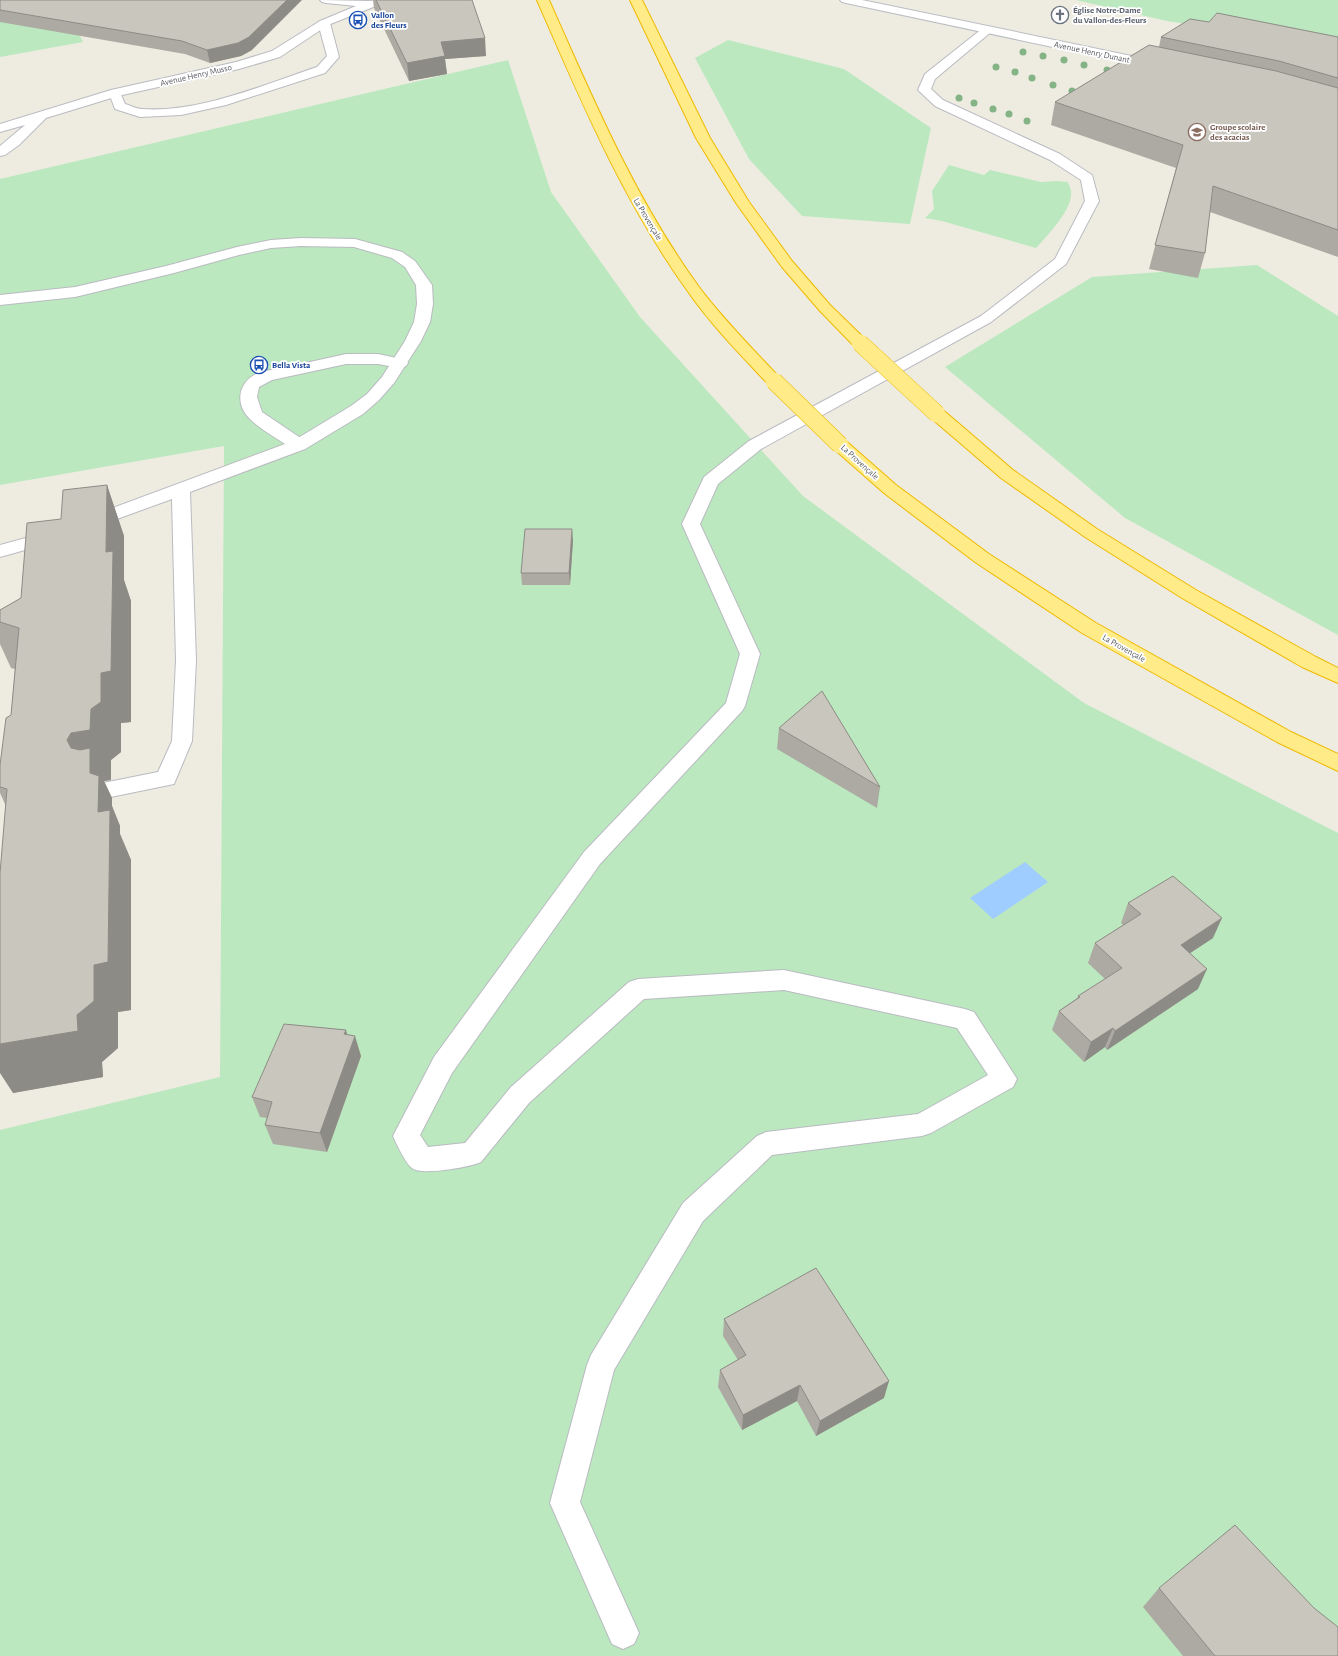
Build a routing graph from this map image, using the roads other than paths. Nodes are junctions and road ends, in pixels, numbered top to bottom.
1 (326, 0) edge
2 (382, 0) edge
3 (543, 0) edge
4 (636, 0) edge
5 (846, 0) edge
6 (370, 5) junction
7 (324, 23) junction
8 (987, 30) junction
9 (1166, 67) edge
10 (115, 93) junction
11 (41, 116) junction
12 (0, 128) edge
13 (0, 152) edge
14 (0, 300) edge
15 (400, 363) junction
16 (299, 444) junction
17 (181, 489) junction
18 (0, 551) edge
19 (1338, 676) edge
20 (1338, 764) edge
21 (100, 791) edge
22 (623, 1633) dead end

1 - 6 street
2 - 6 street, Avenue Henry Musso
3 - 20 highway, La Provençale, bridge
4 - 19 highway, bridge
5 - 8 street, Avenue Henry Dunant
6 - 7 street, Avenue Henry Musso
7 - 10 street, Avenue Henry Musso
7 - 10 street
8 - 9 street, Avenue Henry Dunant
8 - 22 street
10 - 11 street, Avenue Henry Musso
11 - 12 street, Avenue Henry Musso
11 - 13 street
14 - 15 street
15 - 16 street
15 - 16 street
16 - 17 street
17 - 18 street
17 - 21 street

